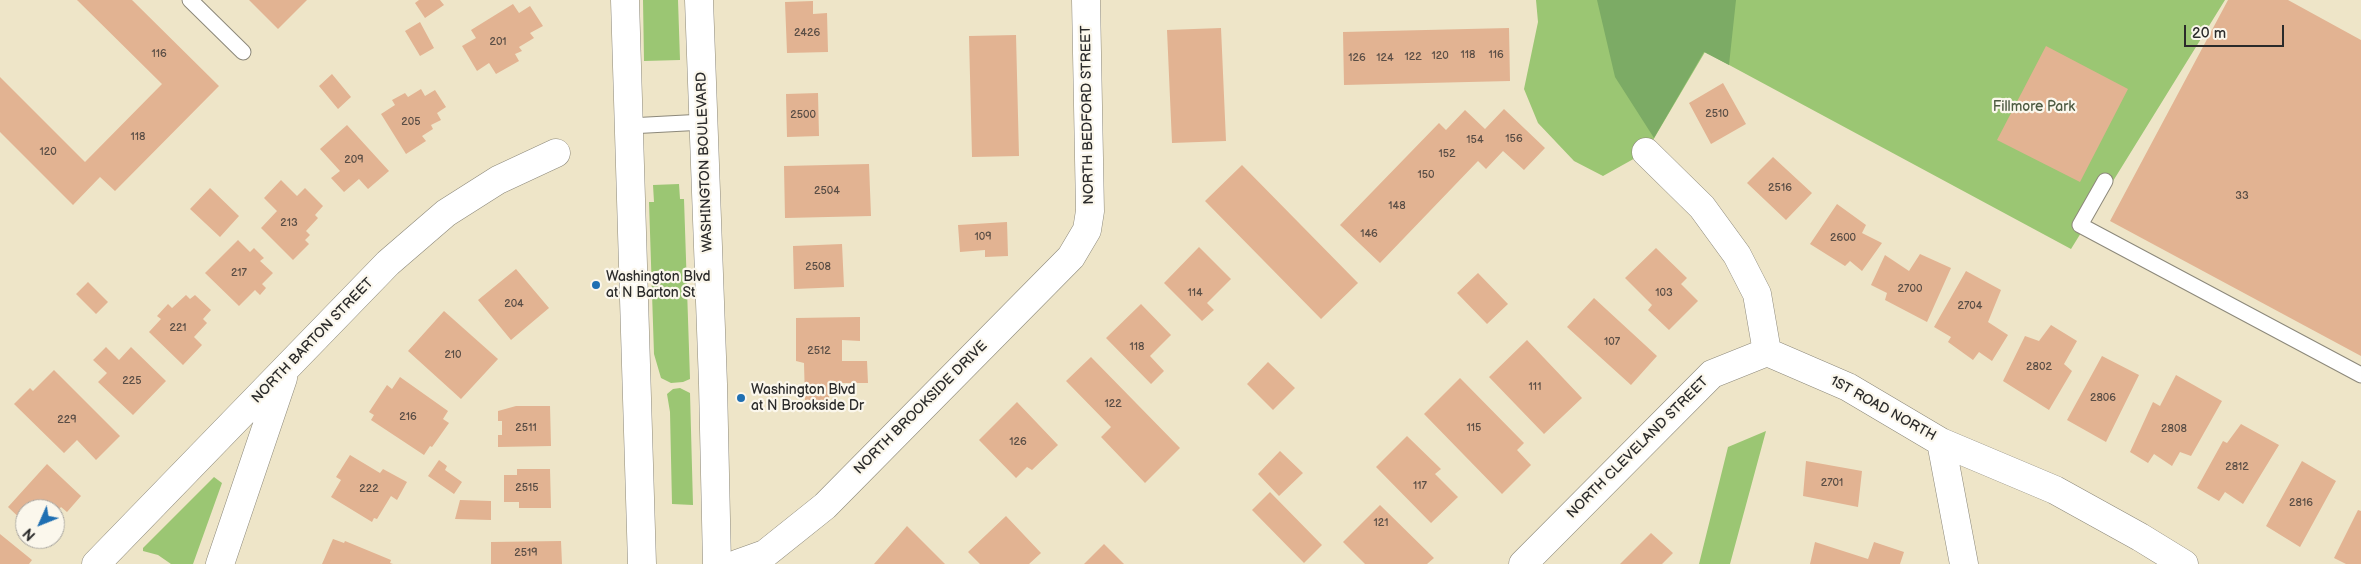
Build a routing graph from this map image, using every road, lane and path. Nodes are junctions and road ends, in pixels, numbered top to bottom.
1 (190, 0) edge
2 (625, 0) edge
3 (699, 0) edge
4 (1086, 0) edge
5 (243, 52) dead end
6 (704, 122) junction
7 (629, 126) junction
8 (1646, 152) dead end
9 (556, 153) dead end
10 (2105, 181) dead end
11 (1087, 230) joint
12 (1767, 352) junction
13 (285, 372) junction
14 (2361, 375) edge
15 (1941, 442) junction
16 (99, 564) edge
17 (220, 564) edge
18 (642, 564) edge
19 (717, 564) edge
20 (737, 564) edge
21 (1523, 564) edge
22 (1964, 564) edge
23 (2184, 564) edge

1 - 5 lane
2 - 7 street
3 - 6 street, WASHINGTON BOULEVARD
4 - 11 street, NORTH BEDFORD STREET
6 - 7 lane
6 - 19 street, WASHINGTON BOULEVARD
7 - 18 street
8 - 12 street
9 - 13 street, NORTH BARTON STREET
10 - 14 lane
11 - 20 street, NORTH BROOKSIDE DRIVE
12 - 15 street, 1ST ROAD NORTH
12 - 21 street, NORTH CLEVELAND STREET
13 - 16 street, NORTH BARTON STREET
13 - 17 street
15 - 22 street
15 - 23 street, 1ST ROAD NORTH

